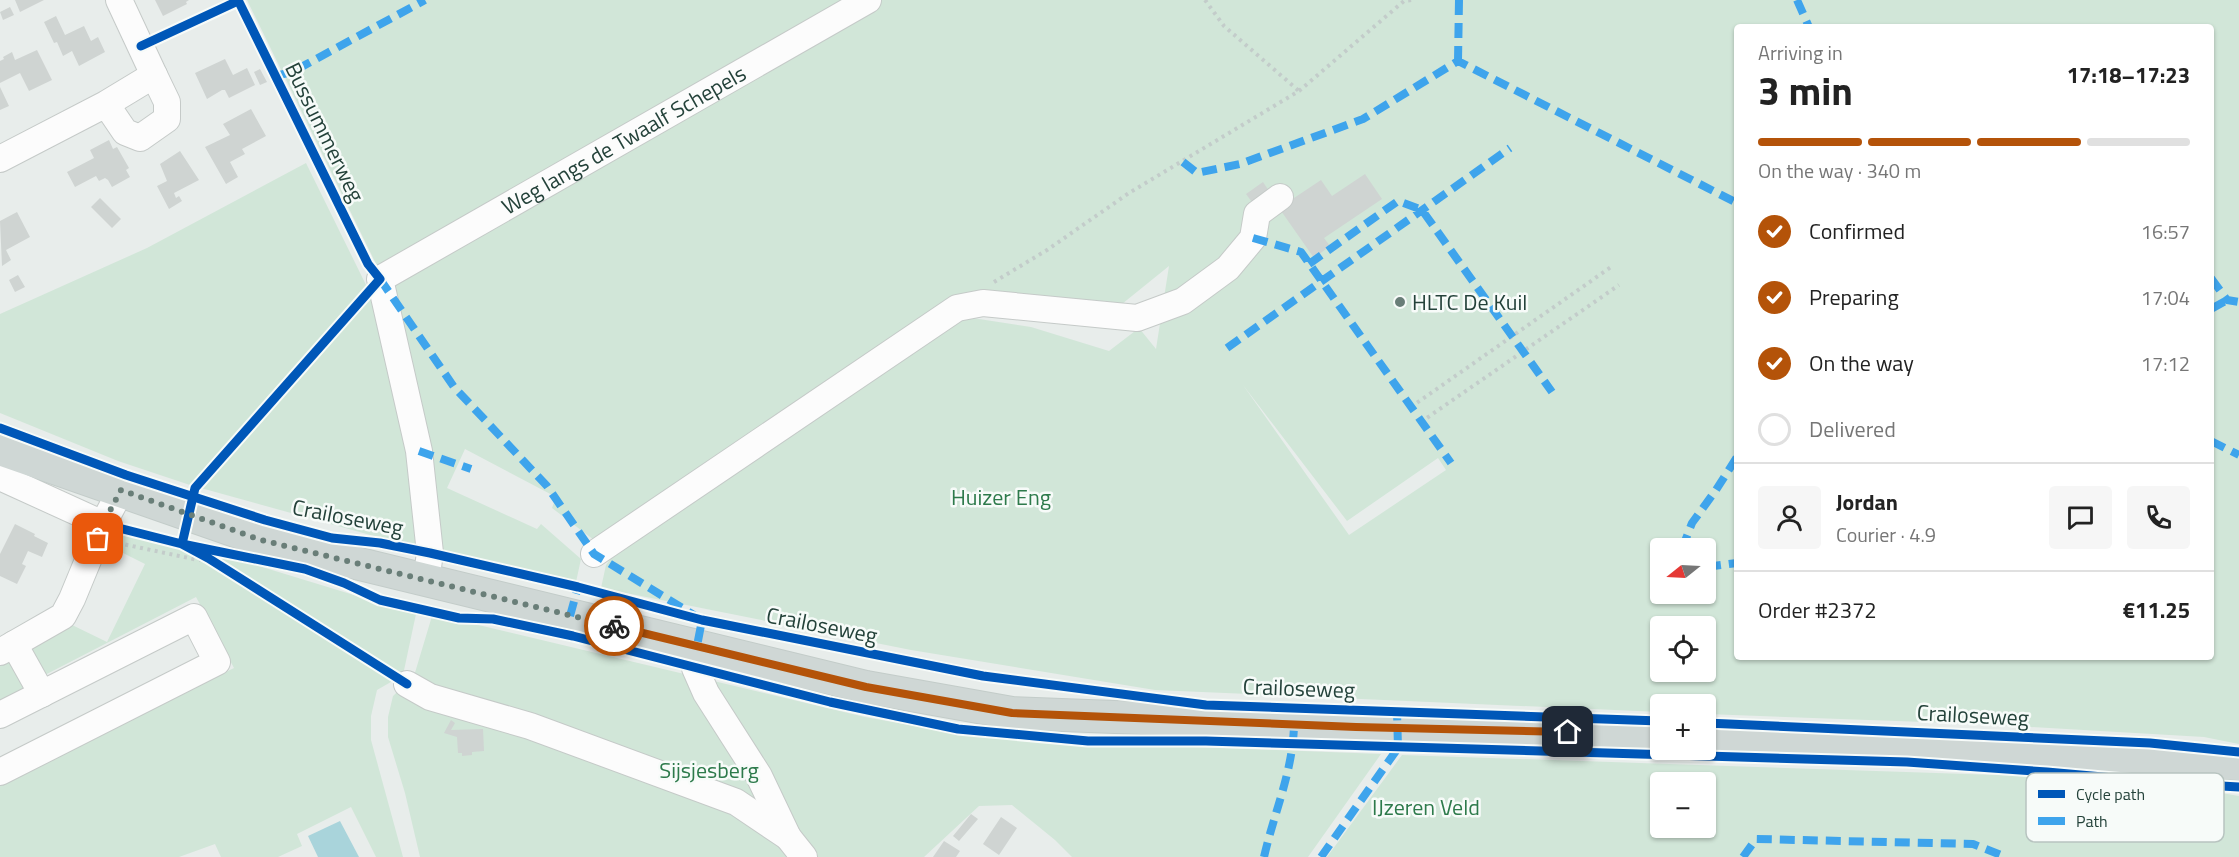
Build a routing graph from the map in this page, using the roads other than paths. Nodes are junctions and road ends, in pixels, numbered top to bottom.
1 (119, 0) edge
2 (868, 0) edge
3 (154, 75) junction
4 (106, 104) junction
5 (0, 159) edge
6 (1280, 197) dead end
7 (0, 449) edge
8 (0, 477) edge
9 (121, 490) junction
10 (100, 532) junction
11 (594, 554) dead end
12 (426, 581) junction
13 (697, 646) junction
14 (7, 648) edge
15 (407, 684) dead end
16 (42, 694) junction
17 (0, 715) edge
18 (1650, 734) edge
19 (1716, 735) edge
20 (2239, 764) edge
21 (0, 772) edge
22 (788, 837) junction
23 (804, 857) edge

1 - 3 street
2 - 12 street, Weg langs de Twaalf Schepels
3 - 4 street
3 - 4 street
4 - 5 street
6 - 11 street
7 - 9 main road, Crailoseweg
8 - 10 street
9 - 10 street
9 - 12 main road, Crailoseweg
10 - 14 street
12 - 13 main road, Crailoseweg
13 - 18 main road, Crailoseweg
13 - 22 street
14 - 16 street
15 - 22 street
16 - 17 street
16 - 21 street
19 - 20 main road, Crailoseweg
22 - 23 street

